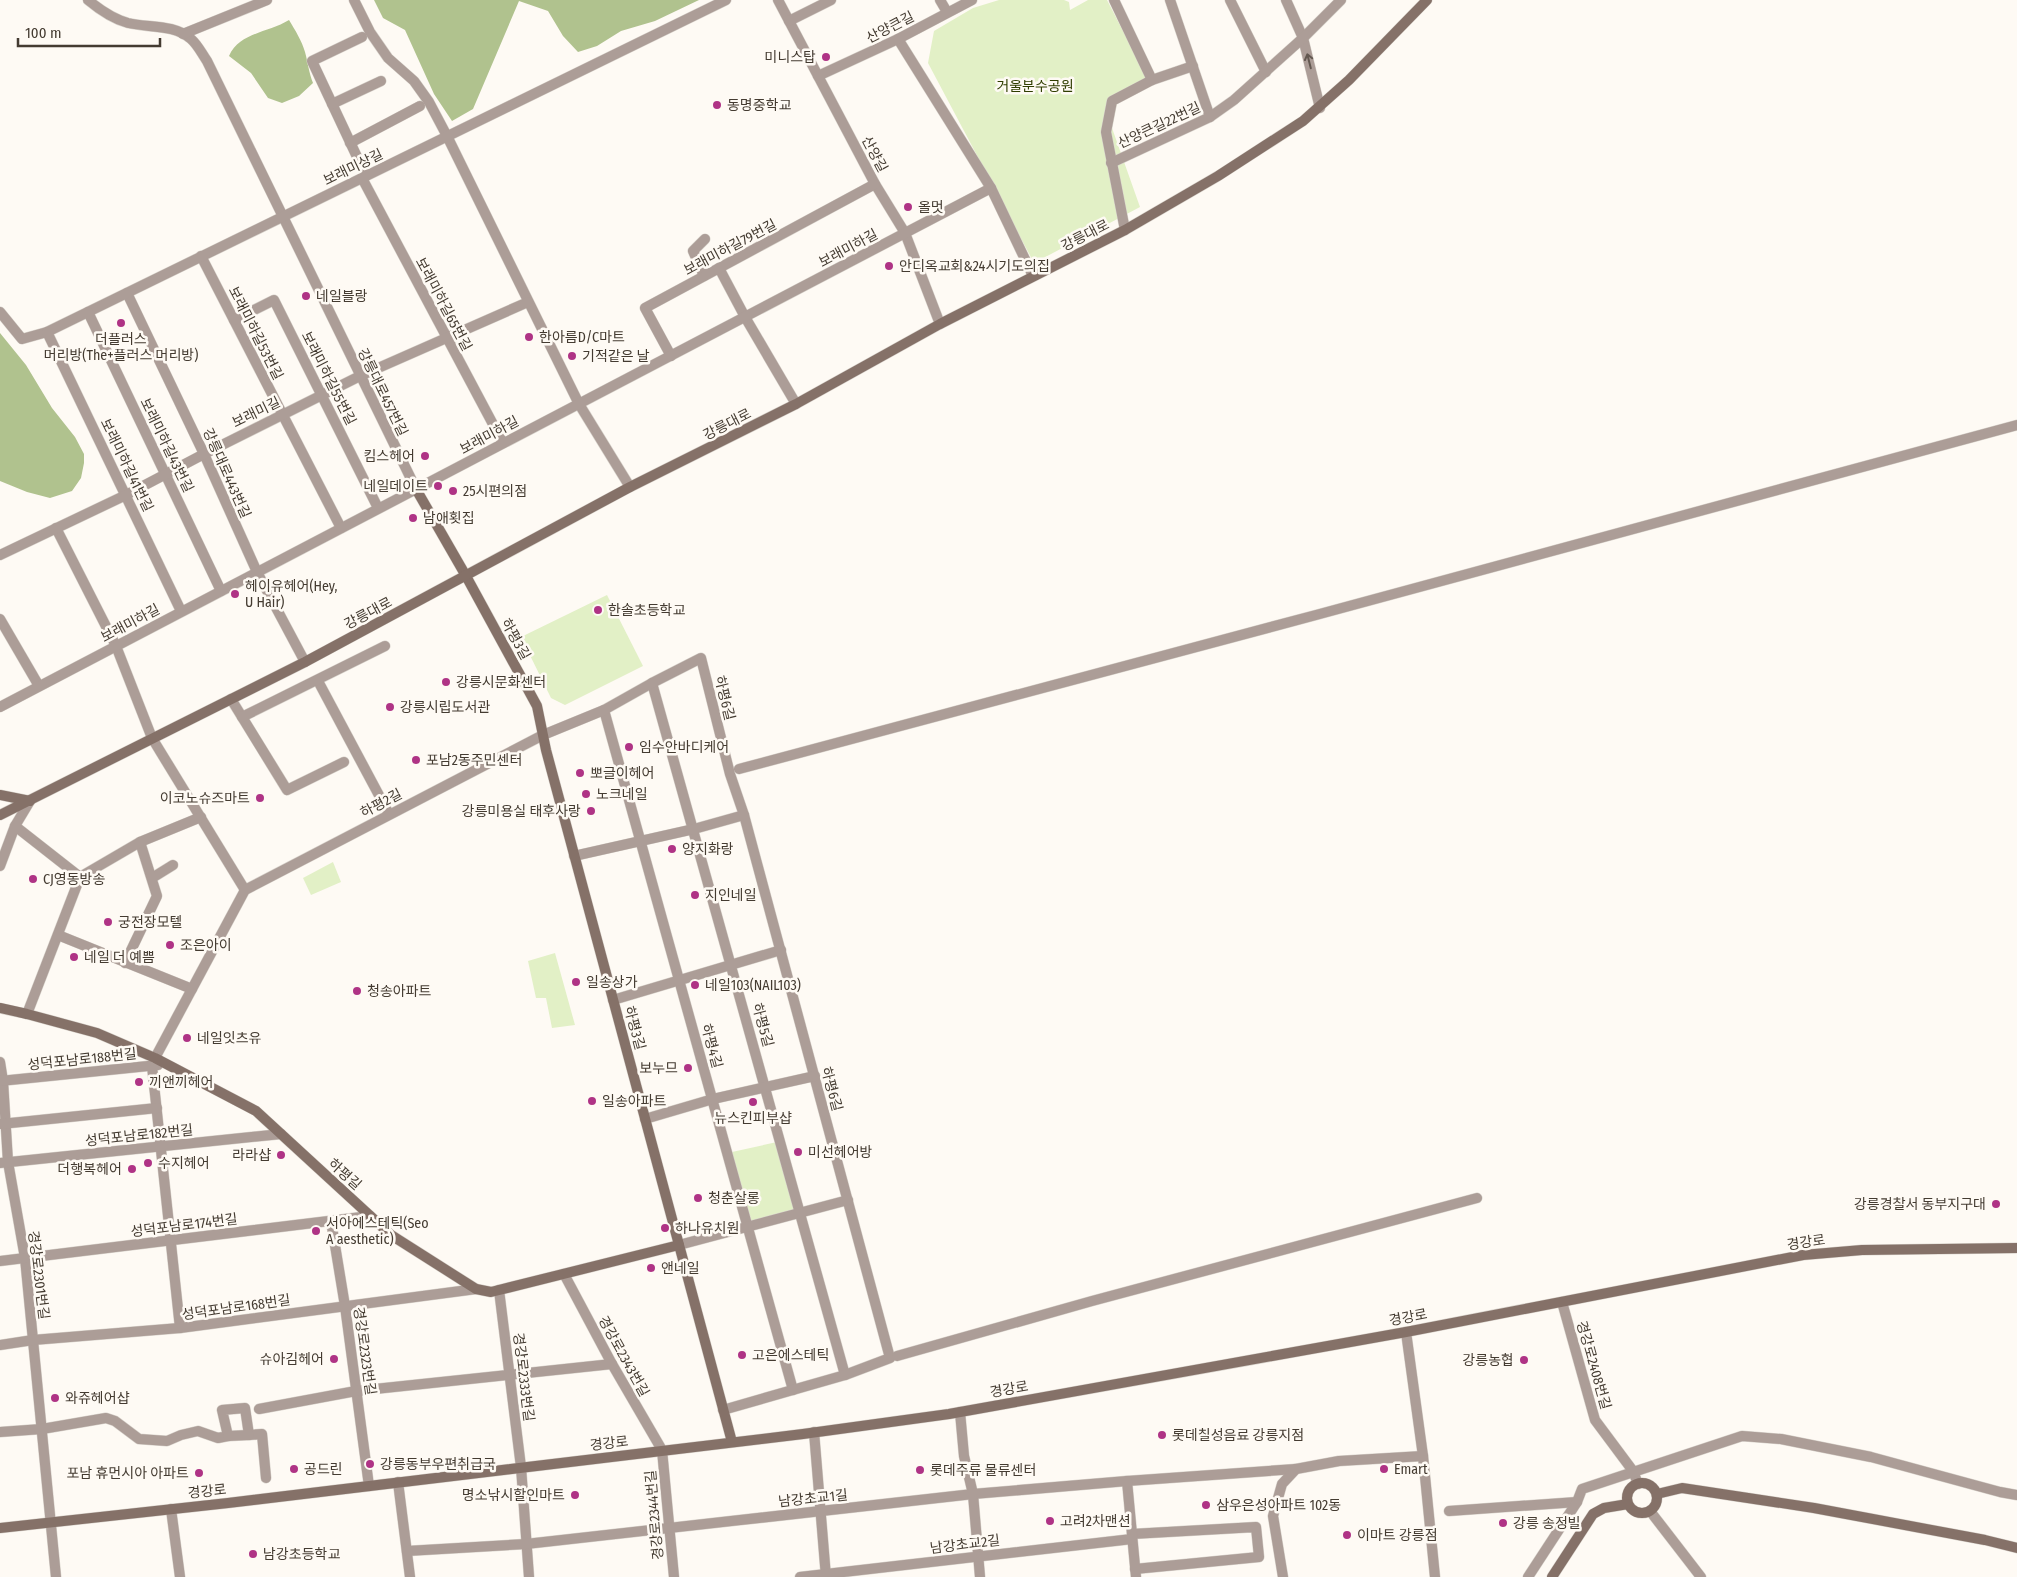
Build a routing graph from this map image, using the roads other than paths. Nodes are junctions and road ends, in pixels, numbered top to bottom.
1 (88, 0) edge
2 (267, 0) edge
3 (354, 0) edge
4 (726, 0) edge
5 (778, 0) edge
6 (831, 0) edge
7 (940, 0) edge
8 (972, 0) edge
9 (1114, 0) edge
10 (1170, 0) edge
11 (1230, 0) edge
12 (1286, 0) edge
13 (1341, 0) edge
14 (1427, 0) edge
15 (947, 12) junction
16 (789, 21) junction
17 (183, 34) junction
18 (362, 37) dead end
19 (1303, 38) junction
20 (898, 39) junction
21 (1193, 66) junction
22 (1266, 72) junction
23 (818, 76) junction
24 (1152, 80) junction
25 (381, 81) dead end
26 (332, 104) junction
27 (420, 106) dead end
28 (1320, 108) junction
29 (1210, 117) junction
30 (447, 136) junction
31 (350, 143) junction
32 (1111, 163) junction
33 (364, 177) junction
34 (875, 184) junction
35 (990, 188) junction
36 (284, 216) junction
37 (1125, 230) junction
38 (905, 233) junction
39 (705, 239) dead end
40 (201, 256) junction
41 (719, 268) junction
42 (704, 276) junction
43 (1033, 276) junction
44 (127, 293) junction
45 (528, 302) junction
46 (0, 312) edge
47 (88, 312) junction
48 (744, 317) junction
49 (234, 320) junction
50 (940, 324) junction
51 (47, 332) junction
52 (446, 338) junction
53 (671, 356) junction
54 (360, 376) junction
55 (322, 395) junction
56 (579, 404) junction
57 (796, 404) junction
58 (282, 415) junction
59 (2017, 425) edge
60 (503, 443) junction
61 (204, 454) junction
62 (166, 475) junction
63 (630, 487) junction
64 (416, 489) junction
65 (126, 495) junction
66 (378, 508) junction
67 (56, 528) junction
68 (341, 528) junction
69 (0, 555) edge
70 (257, 572) junction
71 (466, 576) junction
72 (221, 591) junction
73 (181, 611) junction
74 (0, 619) edge
75 (116, 646) junction
76 (385, 646) dead end
77 (701, 658) joint
78 (305, 662) junction
79 (318, 681) junction
80 (652, 683) junction
81 (39, 686) junction
82 (231, 699) junction
83 (0, 707) edge
84 (604, 710) junction
85 (242, 717) junction
86 (543, 735) junction
87 (152, 738) junction
88 (344, 762) dead end
89 (738, 769) dead end
90 (0, 795) edge
91 (30, 801) junction
92 (389, 814) junction
93 (0, 815) edge
94 (744, 815) junction
95 (201, 817) junction
96 (15, 826) junction
97 (694, 829) junction
98 (641, 841) junction
99 (140, 842) junction
100 (574, 856) junction
101 (173, 865) dead end
102 (0, 866) edge
103 (80, 878) junction
104 (152, 878) junction
105 (245, 890) junction
106 (58, 935) junction
107 (781, 950) junction
108 (125, 963) junction
109 (732, 965) junction
110 (680, 980) junction
111 (192, 989) junction
112 (613, 1000) junction
113 (0, 1008) edge
114 (27, 1014) junction
115 (0, 1062) edge
116 (154, 1062) junction
117 (815, 1076) junction
118 (2, 1081) edge
119 (766, 1088) junction
120 (713, 1099) junction
121 (157, 1108) junction
122 (645, 1119) junction
123 (3, 1124) edge
124 (281, 1134) junction
125 (162, 1146) junction
126 (4, 1163) edge
127 (1477, 1198) dead end
128 (848, 1200) junction
129 (800, 1212) junction
130 (370, 1216) junction
131 (331, 1220) junction
132 (748, 1226) junction
133 (170, 1240) junction
134 (679, 1245) junction
135 (2017, 1248) edge
136 (25, 1258) junction
137 (0, 1261) edge
138 (564, 1274) junction
139 (476, 1289) junction
140 (499, 1290) junction
141 (1562, 1302) junction
142 (345, 1306) junction
143 (180, 1328) junction
144 (1406, 1332) junction
145 (33, 1340) junction
146 (0, 1344) edge
147 (897, 1356) dead end
148 (612, 1364) junction
149 (510, 1374) junction
150 (845, 1375) junction
151 (793, 1390) junction
152 (356, 1392) junction
153 (259, 1409) dead end
154 (723, 1410) junction
155 (960, 1412) junction
156 (42, 1429) junction
157 (0, 1432) edge
158 (814, 1432) junction
159 (249, 1435) junction
160 (228, 1436) junction
161 (732, 1442) junction
162 (662, 1450) junction
163 (1423, 1456) junction
164 (521, 1467) junction
165 (1296, 1469) junction
166 (1632, 1471) junction
167 (266, 1478) dead end
168 (1127, 1481) junction
169 (398, 1482) junction
170 (1638, 1484) junction
171 (368, 1486) junction
172 (973, 1494) junction
173 (1657, 1494) junction
174 (2017, 1495) edge
175 (1576, 1502) junction
176 (1628, 1504) junction
177 (171, 1509) junction
178 (820, 1511) junction
179 (1449, 1511) dead end
180 (1650, 1512) junction
181 (52, 1522) junction
182 (0, 1528) edge
183 (669, 1528) junction
184 (1132, 1536) junction
185 (526, 1544) junction
186 (2017, 1548) edge
187 (407, 1552) junction
188 (977, 1557) junction
189 (1136, 1573) edge
190 (825, 1576) edge
191 (56, 1577) edge
192 (180, 1577) edge
193 (410, 1577) edge
194 (529, 1577) edge
195 (674, 1577) edge
196 (800, 1577) edge
197 (980, 1577) edge
198 (1283, 1577) edge
199 (1435, 1577) edge
200 (1528, 1577) edge
201 (1552, 1577) edge
202 (1701, 1577) edge

1 - 17 street
2 - 17 street
3 - 30 street
4 - 30 street, 보래미상길
5 - 16 street, 산양길
6 - 16 street
7 - 15 street
8 - 15 street, 산양큰길
9 - 24 street
10 - 21 street
11 - 22 street
12 - 19 street
13 - 19 street, 산양큰길22번길
14 - 28 street, 강릉대로
15 - 20 street, 산양큰길
16 - 23 street, 산양길
17 - 36 street, 강릉대로457번길
18 - 26 street, 보래미하길65번길
19 - 22 street, 산양큰길22번길
28 -> 19 street
20 - 23 street, 산양큰길
20 - 35 street
21 - 24 street
21 - 29 street
22 - 29 street, 산양큰길22번길
23 - 34 street, 산양길
24 - 32 street, 산양큰길22번길
25 - 26 street
26 - 31 street, 보래미하길65번길
27 - 31 street
28 - 37 street, 강릉대로
29 - 32 street, 산양큰길22번길
30 - 33 street, 보래미상길
30 - 45 street
31 - 33 street, 보래미하길65번길
32 - 37 street
33 - 36 street, 보래미상길
33 - 52 street, 보래미하길65번길
34 - 38 street, 산양길
34 - 41 street, 보래미하길79번길
35 - 38 street, 보래미하길
35 - 43 street
36 - 40 street, 보래미상길
36 - 54 street, 강릉대로457번길
37 - 43 street, 강릉대로
38 - 48 street, 보래미하길
38 - 50 street, 산양길
39 - 42 street
40 - 44 street, 보래미상길
40 - 49 street, 보래미하길53번길
41 - 42 street, 보래미하길79번길
41 - 48 street
42 - 53 street, 보래미하길79번길
43 - 50 street, 강릉대로
44 - 47 street, 보래미상길
44 - 61 street, 강릉대로443번길
45 - 52 street, 보래미길
45 - 56 street
46 - 51 street, 보래미상길
47 - 51 street, 보래미상길
47 - 62 street, 보래미하길43번길
48 - 53 street, 보래미하길
48 - 57 street
49 - 55 street, 보래미하길55번길
49 - 58 street, 보래미하길53번길
50 - 57 street, 강릉대로
51 - 65 street, 보래미하길41번길
52 - 54 street, 보래미길
52 - 60 street, 보래미하길65번길
53 - 56 street, 보래미하길
54 - 55 street, 보래미길
54 - 64 street, 강릉대로457번길
55 - 58 street, 보래미길
55 - 66 street, 보래미하길55번길
56 - 60 street, 보래미하길
56 - 63 street
57 - 63 street, 강릉대로
58 - 61 street, 보래미길
58 - 68 street, 보래미하길53번길
59 - 89 street
60 - 64 street, 보래미하길
61 - 62 street, 보래미길
61 - 70 street, 강릉대로443번길
62 - 65 street, 보래미길
62 - 72 street, 보래미하길43번길
63 - 71 street, 강릉대로
64 - 66 street, 보래미하길
64 - 71 street, 강릉대로457번길
65 - 67 street, 보래미길
65 - 73 street, 보래미하길41번길
66 - 68 street, 보래미하길
67 - 69 street, 보래미길
67 - 75 street
68 - 70 street, 보래미하길
70 - 72 street, 보래미하길
70 - 78 street, 강릉대로443번길
71 - 78 street, 강릉대로
71 - 86 street, 하평3길
72 - 73 street, 보래미하길
73 - 75 street, 보래미하길
74 - 81 street
75 - 81 street, 보래미하길
75 - 87 street
76 - 79 street
77 - 80 street, 하평2길
77 - 94 street, 하평6길
78 - 82 street, 강릉대로
79 - 85 street
79 - 92 street
80 - 84 street, 하평2길
80 - 97 street, 하평5길
81 - 83 street, 보래미하길
82 - 85 street
82 - 87 street, 강릉대로
84 - 86 street, 하평2길
84 - 98 street, 하평4길
85 - 88 street
86 - 92 street, 하평2길
86 - 100 street, 하평3길
87 - 91 street, 강릉대로
87 - 95 street
90 - 91 street
91 - 93 street, 강릉대로
91 - 96 street
92 - 105 street, 하평2길
94 - 97 street
94 - 107 street, 하평6길
95 - 99 street
95 - 105 street
96 - 102 street
96 - 103 street
97 - 98 street
97 - 109 street, 하평5길
98 - 100 street
98 - 110 street, 하평4길
99 - 103 street
99 - 104 street
100 - 112 street, 하평3길
101 - 104 street
103 - 106 street
104 - 108 street
105 - 111 street
106 - 108 street
106 - 114 street
107 - 109 street
107 - 117 street, 하평6길
108 - 111 street
109 - 110 street
109 - 119 street, 하평5길
110 - 112 street
110 - 120 street, 하평4길
111 - 116 street
112 - 122 street, 하평3길
113 - 114 street, 하평길
114 - 116 street, 하평길
115 - 118 street, 경강로2301번길
116 - 118 street, 성덕포남로188번길
116 - 121 street
116 - 124 street, 하평길
117 - 119 street
117 - 128 street, 하평6길
118 - 123 street, 경강로2301번길
119 - 120 street
119 - 129 street, 하평5길
120 - 122 street
120 - 132 street, 하평4길
121 - 123 street
121 - 125 street
122 - 134 street, 하평3길
123 - 126 street, 경강로2301번길
124 - 125 street, 성덕포남로182번길
124 - 130 street, 하평길
125 - 126 street, 성덕포남로182번길
125 - 133 street
126 - 136 street, 경강로2301번길
127 - 147 street
128 - 129 street
128 - 150 street, 하평6길
129 - 132 street
129 - 150 street, 하평5길
130 - 131 street, 성덕포남로174번길
130 - 139 street, 하평길
131 - 133 street, 성덕포남로174번길
131 - 142 street, 경강로2323번길
132 - 134 street
132 - 151 street, 하평4길
133 - 136 street, 성덕포남로174번길
133 - 143 street
134 - 138 street, 하평길
134 - 154 street, 하평3길
135 - 141 street, 경강로
136 - 137 street, 성덕포남로174번길
136 - 145 street, 경강로2301번길
138 - 140 street, 하평길
138 - 148 street, 경강로2343번길
139 - 140 street, 하평길
139 - 142 street, 성덕포남로168번길
140 - 149 street, 경강로2333번길
141 - 144 street, 경강로
141 - 166 street, 경강로2408번길
142 - 143 street, 성덕포남로168번길
142 - 152 street, 경강로2323번길
143 - 145 street, 성덕포남로168번길
144 - 155 street, 경강로
144 - 163 street
145 - 146 street, 성덕포남로168번길
145 - 156 street, 경강로2301번길
148 - 149 street
148 - 162 street, 경강로2343번길
149 - 152 street
149 - 164 street, 경강로2333번길
150 - 151 street, 하평6길
151 - 154 street, 하평6길
152 - 153 street
152 - 171 street, 경강로2323번길
154 - 161 street, 하평3길
155 - 158 street, 경강로
155 - 172 street
156 - 157 street
156 - 160 street
156 - 181 street, 경강로2301번길
158 - 161 street, 경강로
158 - 178 street
159 - 160 street
159 - 160 street
159 - 167 street
161 - 162 street, 경강로
162 - 164 street, 경강로
162 - 183 street, 경강로2344번길
163 - 165 street, 남강초교1길
163 - 199 street
164 - 169 street, 경강로
164 - 185 street, 경강로2333번길
165 - 168 street, 남강초교1길
165 - 198 street
166 - 170 street, 경강로2408번길
166 - 174 street
166 - 175 street
168 - 172 street, 남강초교1길
168 - 184 street
169 - 171 street, 경강로
169 - 187 street
170 - 173 street
170 - 176 street
171 - 177 street, 경강로
172 - 178 street, 남강초교1길
172 - 188 street
173 - 180 street
173 - 186 street
175 - 179 street
175 - 200 street
176 - 180 street
176 - 201 street
177 - 181 street, 경강로
177 - 192 street
178 - 183 street, 남강초교1길
178 - 190 street
180 - 202 street
181 - 182 street, 경강로
181 - 191 street, 경강로2301번길
183 - 185 street, 남강초교1길
183 - 195 street, 경강로2344번길
184 - 188 street, 남강초교2길
184 - 189 street
184 - 189 street, 남강초교2길
185 - 187 street, 남강초교1길
185 - 194 street, 경강로2333번길
187 - 193 street
188 - 190 street, 남강초교2길
188 - 197 street
190 - 196 street, 남강초교2길

